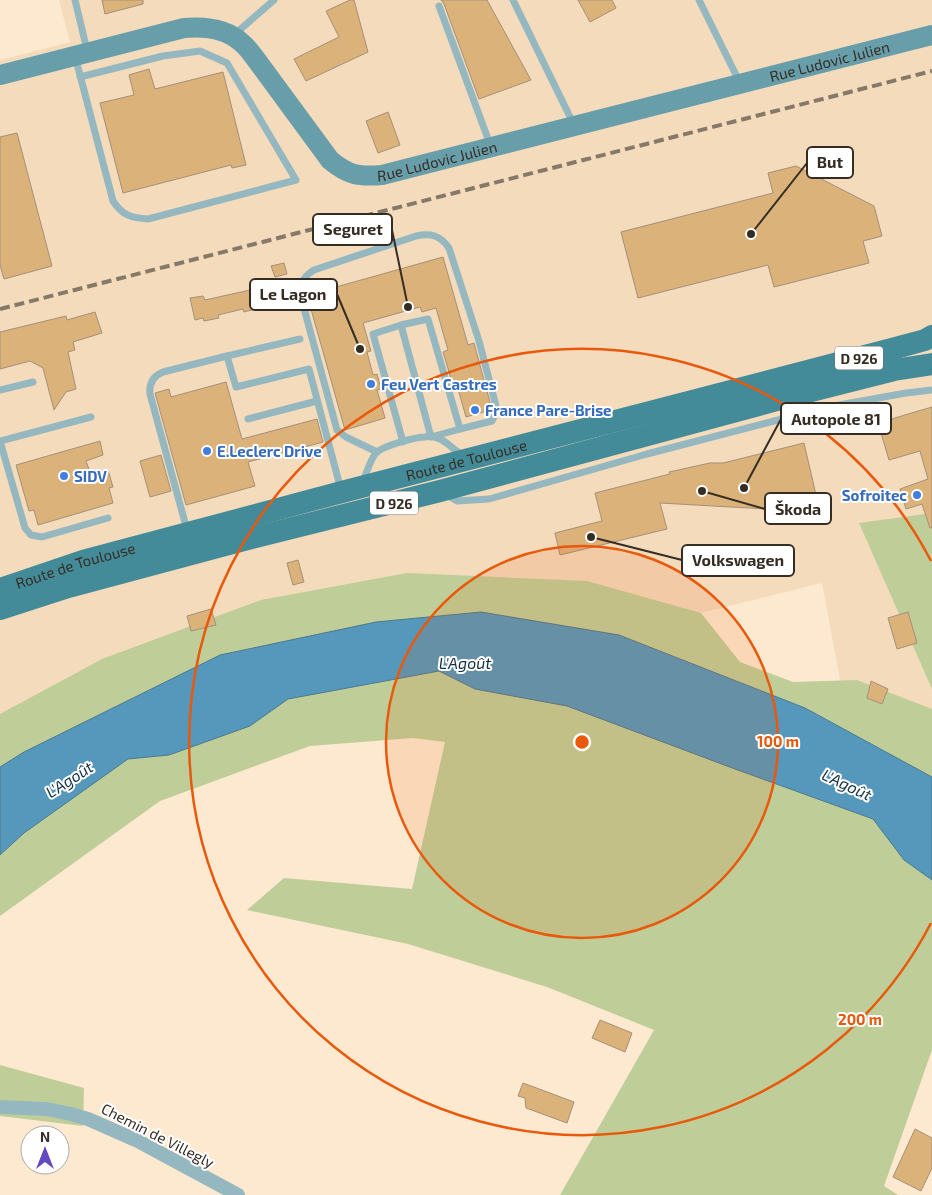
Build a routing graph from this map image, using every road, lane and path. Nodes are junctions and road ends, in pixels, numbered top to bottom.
1 (75, 0) edge
2 (274, 0) edge
3 (513, 0) edge
4 (699, 0) edge
5 (439, 6) dead end
6 (932, 35) edge
7 (233, 36) junction
8 (81, 54) junction
9 (0, 75) edge
10 (80, 77) junction
11 (741, 84) junction
12 (574, 125) junction
13 (492, 147) junction
14 (401, 325) junction
15 (932, 336) edge
16 (300, 339) dead end
17 (227, 356) junction
18 (932, 364) edge
19 (33, 382) dead end
20 (0, 390) edge
21 (932, 390) edge
22 (317, 401) junction
23 (91, 417) dead end
24 (248, 419) dead end
25 (460, 429) junction
26 (432, 437) junction
27 (0, 441) edge
28 (403, 442) junction
29 (377, 452) junction
30 (470, 459) junction
31 (350, 490) junction
32 (440, 491) junction
33 (108, 518) dead end
34 (188, 533) junction
35 (0, 589) edge
36 (0, 609) edge
37 (0, 1107) edge
38 (238, 1195) edge

1 - 8 lane
2 - 7 lane
3 - 12 lane
4 - 11 lane
5 - 13 lane
6 - 11 main road, Rue Ludovic Julien
7 - 8 main road, Rue Ludovic Julien
7 - 13 main road, Rue Ludovic Julien
8 - 9 main road, Rue Ludovic Julien
8 - 10 lane
10 - 10 lane
11 - 12 main road, Rue Ludovic Julien
12 - 13 main road, Rue Ludovic Julien
14 - 25 lane
14 - 26 lane
14 - 28 lane
15 - 30 main road, Route de Toulouse / D 926
16 - 17 lane
17 - 22 lane
17 - 34 lane
18 - 32 main road, Route de Toulouse / D 926
19 - 20 lane
21 - 32 lane
22 - 24 lane
22 - 31 lane
23 - 27 lane
25 - 26 lane
25 - 29 lane
26 - 28 lane
26 - 30 lane
27 - 33 lane
28 - 29 lane
29 - 31 lane
30 - 31 main road, Route de Toulouse / D 926
31 - 34 main road, Route de Toulouse / D 926
32 - 36 main road, Route de Toulouse / D 926
34 - 35 main road, Route de Toulouse / D 926
37 - 38 street, Chemin de Villegly

